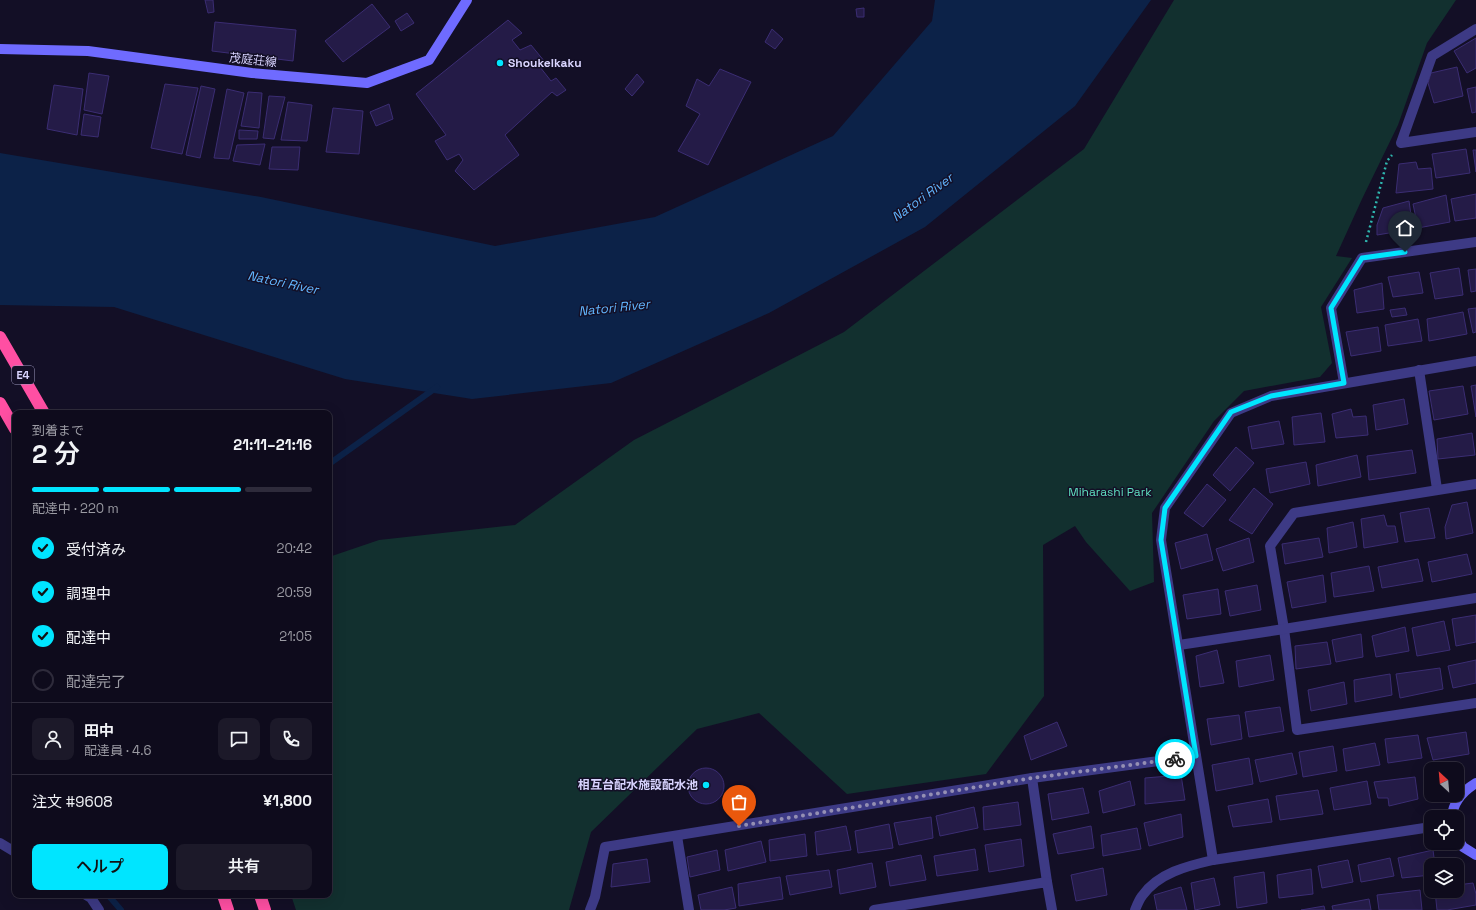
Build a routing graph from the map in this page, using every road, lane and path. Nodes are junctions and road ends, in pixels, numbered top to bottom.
1 (467, 0) edge
2 (1476, 29) edge
3 (0, 49) edge
4 (1476, 132) edge
5 (1401, 143) junction
6 (1476, 242) edge
7 (1362, 258) junction
8 (0, 337) edge
9 (1476, 361) edge
10 (1418, 370) junction
11 (1344, 383) junction
12 (0, 402) edge
13 (42, 410) edge
14 (12, 423) edge
15 (1476, 484) edge
16 (1437, 489) junction
17 (1476, 598) edge
18 (1284, 629) junction
19 (1179, 645) junction
20 (1476, 703) edge
21 (1196, 756) junction
22 (1032, 778) junction
23 (1476, 783) edge
24 (1453, 810) edge
25 (1424, 828) edge
26 (677, 836) junction
27 (0, 843) edge
28 (1464, 848) edge
29 (12, 850) edge
30 (1476, 855) edge
31 (1213, 860) junction
32 (1047, 882) junction
33 (91, 898) edge
34 (224, 898) edge
35 (261, 898) edge
36 (99, 910) edge
37 (228, 910) edge
38 (265, 910) edge
39 (590, 910) edge
40 (689, 910) edge
41 (874, 910) edge
42 (1052, 910) edge
43 (1135, 910) edge

1 - 3 street, 茂庭荘線
2 - 5 street
4 - 5 street
5 - 7 path
6 - 7 street
7 - 11 street
8 - 13 highway, E4
9 - 10 street
10 - 11 street
10 - 16 street
11 - 19 street
12 - 14 highway
15 - 16 street
16 - 18 street
17 - 18 street
18 - 19 street
18 - 20 street
19 - 21 street
21 - 22 street
21 - 31 street
22 - 26 street
22 - 32 street
23 - 24 street
25 - 31 street
26 - 39 street
26 - 40 street
27 - 29 street
28 - 30 street
31 - 43 street
32 - 41 street
32 - 42 street
33 - 36 street
34 - 37 highway
35 - 38 highway

